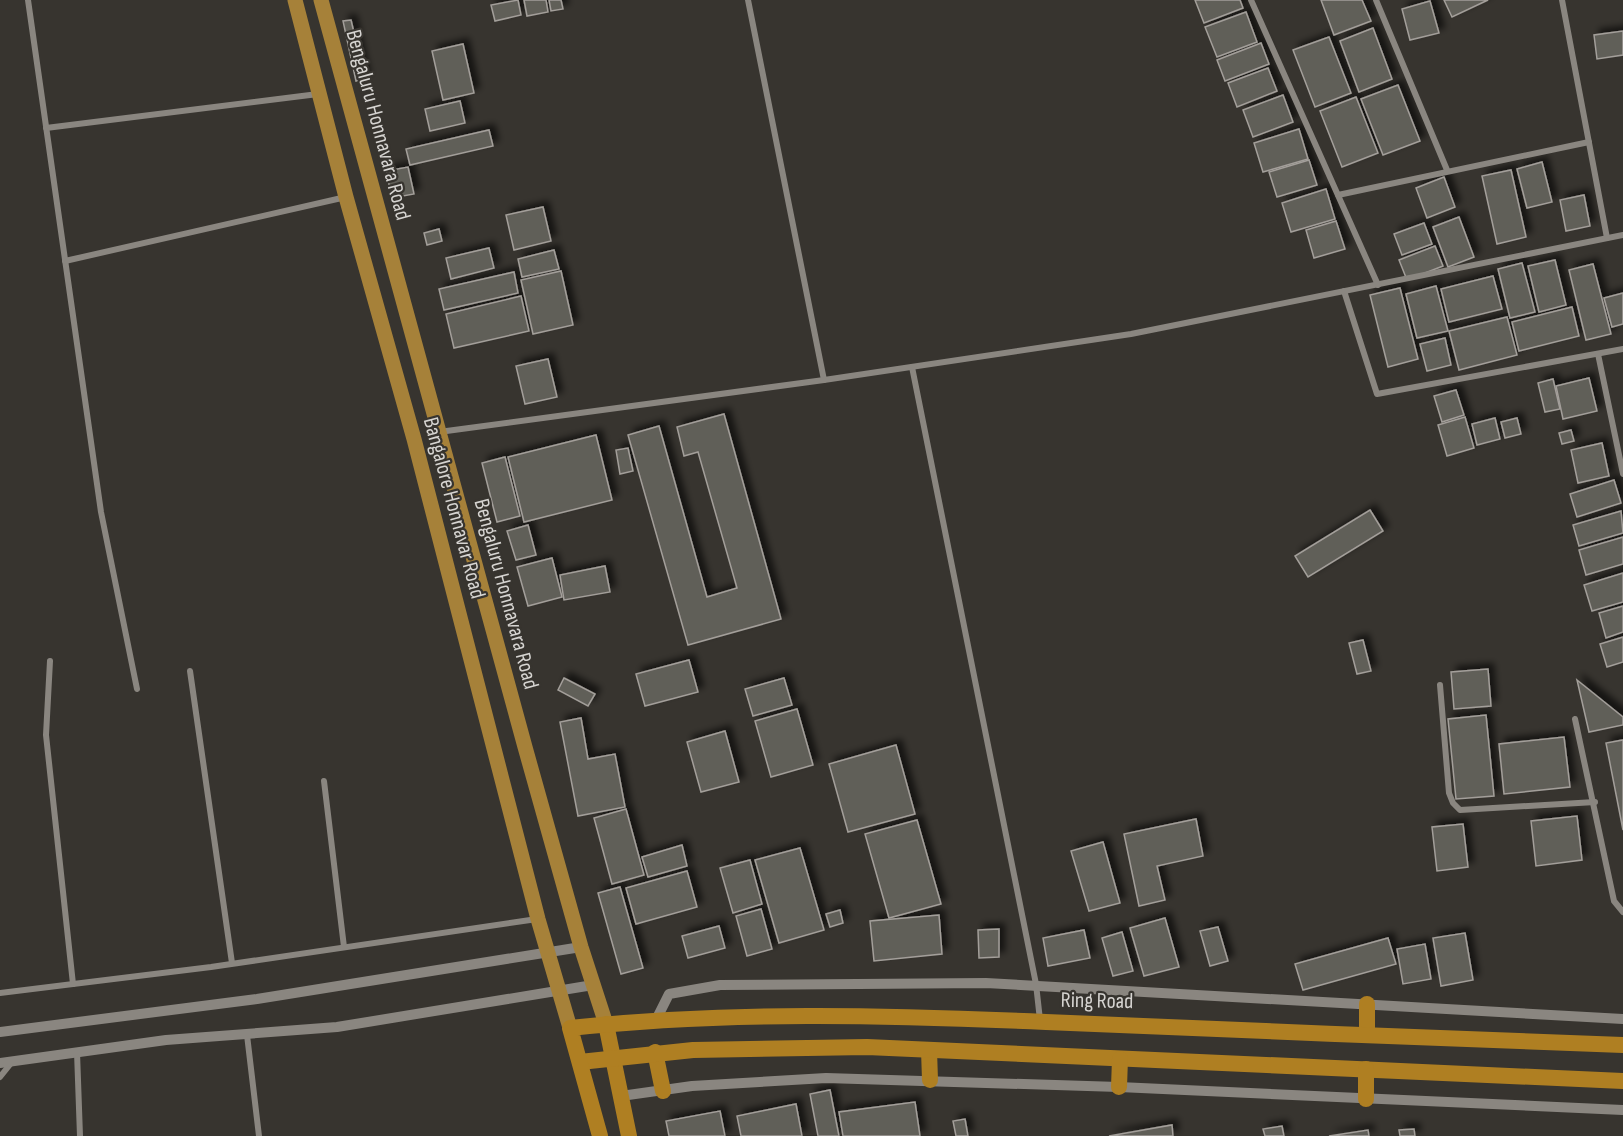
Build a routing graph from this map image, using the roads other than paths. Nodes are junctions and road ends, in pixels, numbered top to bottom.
1 (28, 0) edge
2 (295, 0) edge
3 (321, 0) edge
4 (748, 0) edge
5 (1251, 0) edge
6 (1376, 0) edge
7 (1562, 0) edge
8 (321, 94) junction
9 (46, 128) junction
10 (1589, 142) junction
11 (1447, 170) junction
12 (1338, 195) junction
13 (346, 197) junction
14 (1623, 235) edge
15 (1607, 238) junction
16 (65, 261) junction
17 (1378, 285) junction
18 (1344, 291) junction
19 (1623, 349) edge
20 (1598, 354) junction
21 (912, 367) junction
22 (824, 380) junction
23 (439, 432) junction
24 (1623, 474) edge
25 (50, 661) dead end
26 (190, 671) dead end
27 (1440, 685) dead end
28 (137, 689) dead end
29 (1575, 719) dead end
30 (324, 781) dead end
31 (1595, 802) junction
32 (1623, 912) edge
33 (538, 919) junction
34 (344, 947) junction
35 (581, 947) junction
36 (548, 953) junction
37 (232, 963) junction
38 (73, 984) junction
39 (593, 984) junction
40 (1036, 984) junction
41 (560, 990) junction
42 (0, 993) edge
43 (1367, 1004) junction
44 (1623, 1019) edge
45 (656, 1020) junction
46 (1040, 1022) junction
47 (606, 1024) junction
48 (570, 1028) junction
49 (0, 1032) edge
50 (247, 1035) junction
51 (1367, 1035) junction
52 (1623, 1045) edge
53 (929, 1050) junction
54 (77, 1052) junction
55 (655, 1052) junction
56 (612, 1057) junction
57 (1120, 1059) junction
58 (13, 1061) junction
59 (580, 1062) junction
60 (0, 1063) edge
61 (1366, 1069) junction
62 (0, 1077) edge
63 (930, 1080) junction
64 (1623, 1081) edge
65 (1119, 1087) junction
66 (663, 1091) junction
67 (621, 1096) junction
68 (1366, 1099) junction
69 (1623, 1110) edge
70 (80, 1136) edge
71 (259, 1136) edge
72 (600, 1136) edge
73 (629, 1136) edge

1 - 9 street
2 - 8 main road, Bangalore Honnavar Road
3 - 23 main road, Bengaluru Honnavara Road
4 - 22 street
5 - 12 street
6 - 11 street
7 - 10 street
8 - 9 street
8 - 13 main road, Bangalore Honnavar Road
9 - 16 street
10 - 11 street
10 - 15 street
11 - 12 street
12 - 17 street
13 - 16 street
13 - 33 main road, Bangalore Honnavar Road
14 - 15 street
15 - 17 street
16 - 28 street
17 - 18 street
18 - 20 street
18 - 21 street
19 - 20 street
20 - 24 street
21 - 22 street
21 - 40 street
22 - 23 street
23 - 35 main road, Bengaluru Honnavara Road
25 - 38 street
26 - 37 street
27 - 31 street
29 - 31 street
30 - 34 street
31 - 32 street
33 - 34 street
33 - 36 main road, Bangalore Honnavar Road
34 - 37 street
35 - 36 street
35 - 39 main road, Bengaluru Honnavara Road
36 - 41 main road, Bangalore Honnavar Road
36 - 49 street
37 - 38 street
38 - 42 street
39 - 41 street
39 - 47 main road, Bengaluru Honnavara Road
40 - 43 street
40 - 45 street
40 - 46 street
41 - 48 main road, Bangalore Honnavar Road
41 - 50 street
43 - 44 street
43 - 51 highway
45 - 46 highway, Ring Road
45 - 47 highway, Ring Road
46 - 51 highway, Ring Road
47 - 48 highway, Ring Road
47 - 56 highway
48 - 59 highway
50 - 54 street
50 - 71 street
51 - 52 highway, Ring Road
53 - 55 highway
53 - 57 highway
53 - 63 highway
54 - 58 street
54 - 70 street
55 - 56 highway
55 - 66 highway
56 - 59 highway
56 - 67 highway
57 - 61 highway
57 - 65 highway
58 - 60 street
58 - 62 street
59 - 72 highway
61 - 64 highway
61 - 68 highway
63 - 65 street
63 - 66 street
65 - 68 street
66 - 67 street
67 - 73 highway
68 - 69 street

